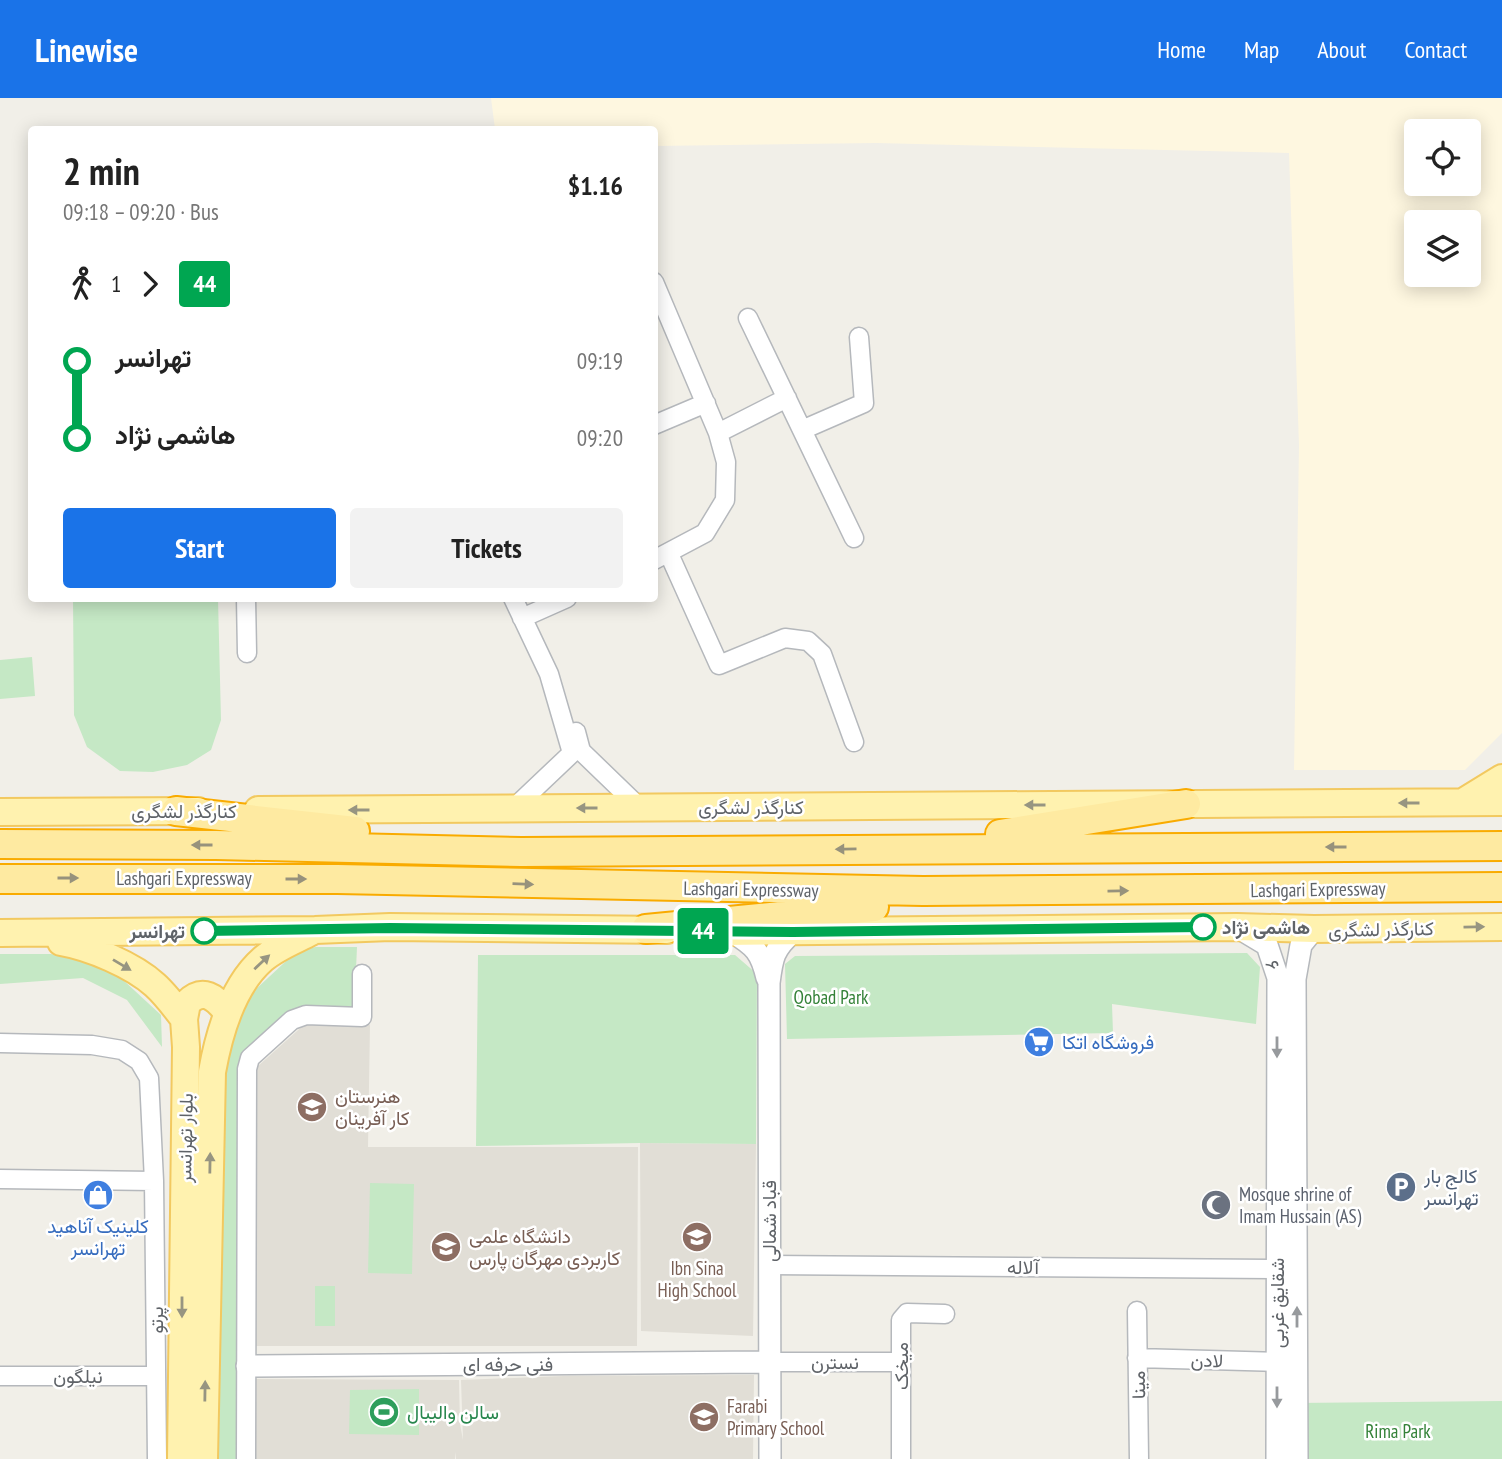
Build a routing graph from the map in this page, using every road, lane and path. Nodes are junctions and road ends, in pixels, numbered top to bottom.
1 (658, 291) edge
2 (748, 318) dead end
3 (859, 337) dead end
4 (787, 398) junction
5 (706, 403) junction
6 (658, 423) edge
7 (802, 430) junction
8 (718, 433) junction
9 (854, 538) dead end
10 (662, 557) edge
11 (247, 602) edge
12 (553, 602) edge
13 (526, 610) edge
14 (247, 653) dead end
15 (854, 742) dead end
16 (1502, 778) edge
17 (1463, 802) junction
18 (1502, 802) edge
19 (1186, 804) junction
20 (640, 808) junction
21 (513, 809) junction
22 (176, 811) junction
23 (0, 812) edge
24 (0, 844) edge
25 (1502, 846) edge
26 (915, 848) junction
27 (521, 852) junction
28 (0, 879) edge
29 (1502, 887) edge
30 (1077, 891) junction
31 (1237, 927) junction
32 (1502, 927) edge
33 (646, 929) junction
34 (1314, 929) junction
35 (315, 930) junction
36 (732, 932) junction
37 (793, 932) junction
38 (5, 933) edge
39 (362, 974) dead end
40 (1286, 979) junction
41 (769, 984) junction
42 (227, 1012) junction
43 (184, 1018) junction
44 (0, 1043) edge
45 (0, 1179) edge
46 (154, 1181) junction
47 (1287, 1198) junction
48 (183, 1254) junction
49 (769, 1265) junction
50 (1277, 1269) junction
51 (156, 1301) junction
52 (1137, 1311) dead end
53 (946, 1314) dead end
54 (1137, 1358) junction
55 (769, 1362) junction
56 (901, 1362) junction
57 (1277, 1362) junction
58 (247, 1366) junction
59 (0, 1376) edge
60 (156, 1376) junction
61 (157, 1459) edge
62 (181, 1459) edge
63 (204, 1459) edge
64 (246, 1459) edge
65 (770, 1459) edge
66 (901, 1459) edge
67 (1139, 1459) edge
68 (1277, 1459) edge
69 (1297, 1459) edge

1 - 5 street
2 - 4 street
3 - 7 street
4 - 7 street
4 - 8 street
5 - 6 street
5 - 8 street
7 - 9 street
8 - 10 street
10 - 15 street
11 - 14 street
12 - 13 street
13 - 20 street
13 - 21 street
16 - 17 main road
17 - 18 main road, کنارگذر لشگری
17 -> 19 main road, کنارگذر لشگری
19 -> 20 main road, کنارگذر لشگری
19 - 26 highway
20 -> 21 main road, کنارگذر لشگری
21 -> 22 main road, کنارگذر لشگری
22 - 23 main road, کنارگذر لشگری
22 - 27 highway
27 -> 24 highway, Lashgari Expressway
25 -> 26 highway, Lashgari Expressway
26 -> 27 highway, Lashgari Expressway
28 -> 30 highway, Lashgari Expressway
30 -> 29 highway, Lashgari Expressway
30 - 33 highway
31 - 34 main road, کنارگذر لشگری
31 - 37 main road, کنارگذر لشگری
31 - 40 street, ۶
34 -> 32 main road, کنارگذر لشگری
33 - 35 main road, کنارگذر لشگری
33 - 36 main road, کنارگذر لشگری
34 - 40 street
35 - 38 main road, کنارگذر لشگری
42 -> 35 main road, بلوار تهرانسر
36 - 37 main road, کنارگذر لشگری
36 - 41 street
37 - 41 street
38 -> 43 main road
39 - 58 street
40 - 47 street, شقایق غربی
41 - 49 street, قباد شمالی
42 - 43 main road
63 -> 42 main road, بلوار تهرانسر
43 - 48 main road, بلوار تهرانسر
44 - 46 street, پرتو
45 - 46 street
46 - 51 street, پرتو
47 - 50 street, شقایق غربی
69 -> 47 street, شقایق غربی
48 - 51 street
48 -> 62 main road, بلوار تهرانسر
49 - 50 street, آلاله
49 - 55 street, قباد شمالی
50 - 57 street, شقایق غربی
51 - 60 street, پرتو
52 - 54 street, مینا
53 - 56 street, میخک
54 - 57 street, لادن
54 - 67 street, مینا
55 - 56 street, نسترن
55 - 58 street, فنی حرفه ای
55 - 65 street, قباد شمالی
56 - 66 street, میخک
57 -> 68 street, شقایق غربی
58 - 64 street
59 - 60 street, نیلگون
60 - 61 street, پرتو

